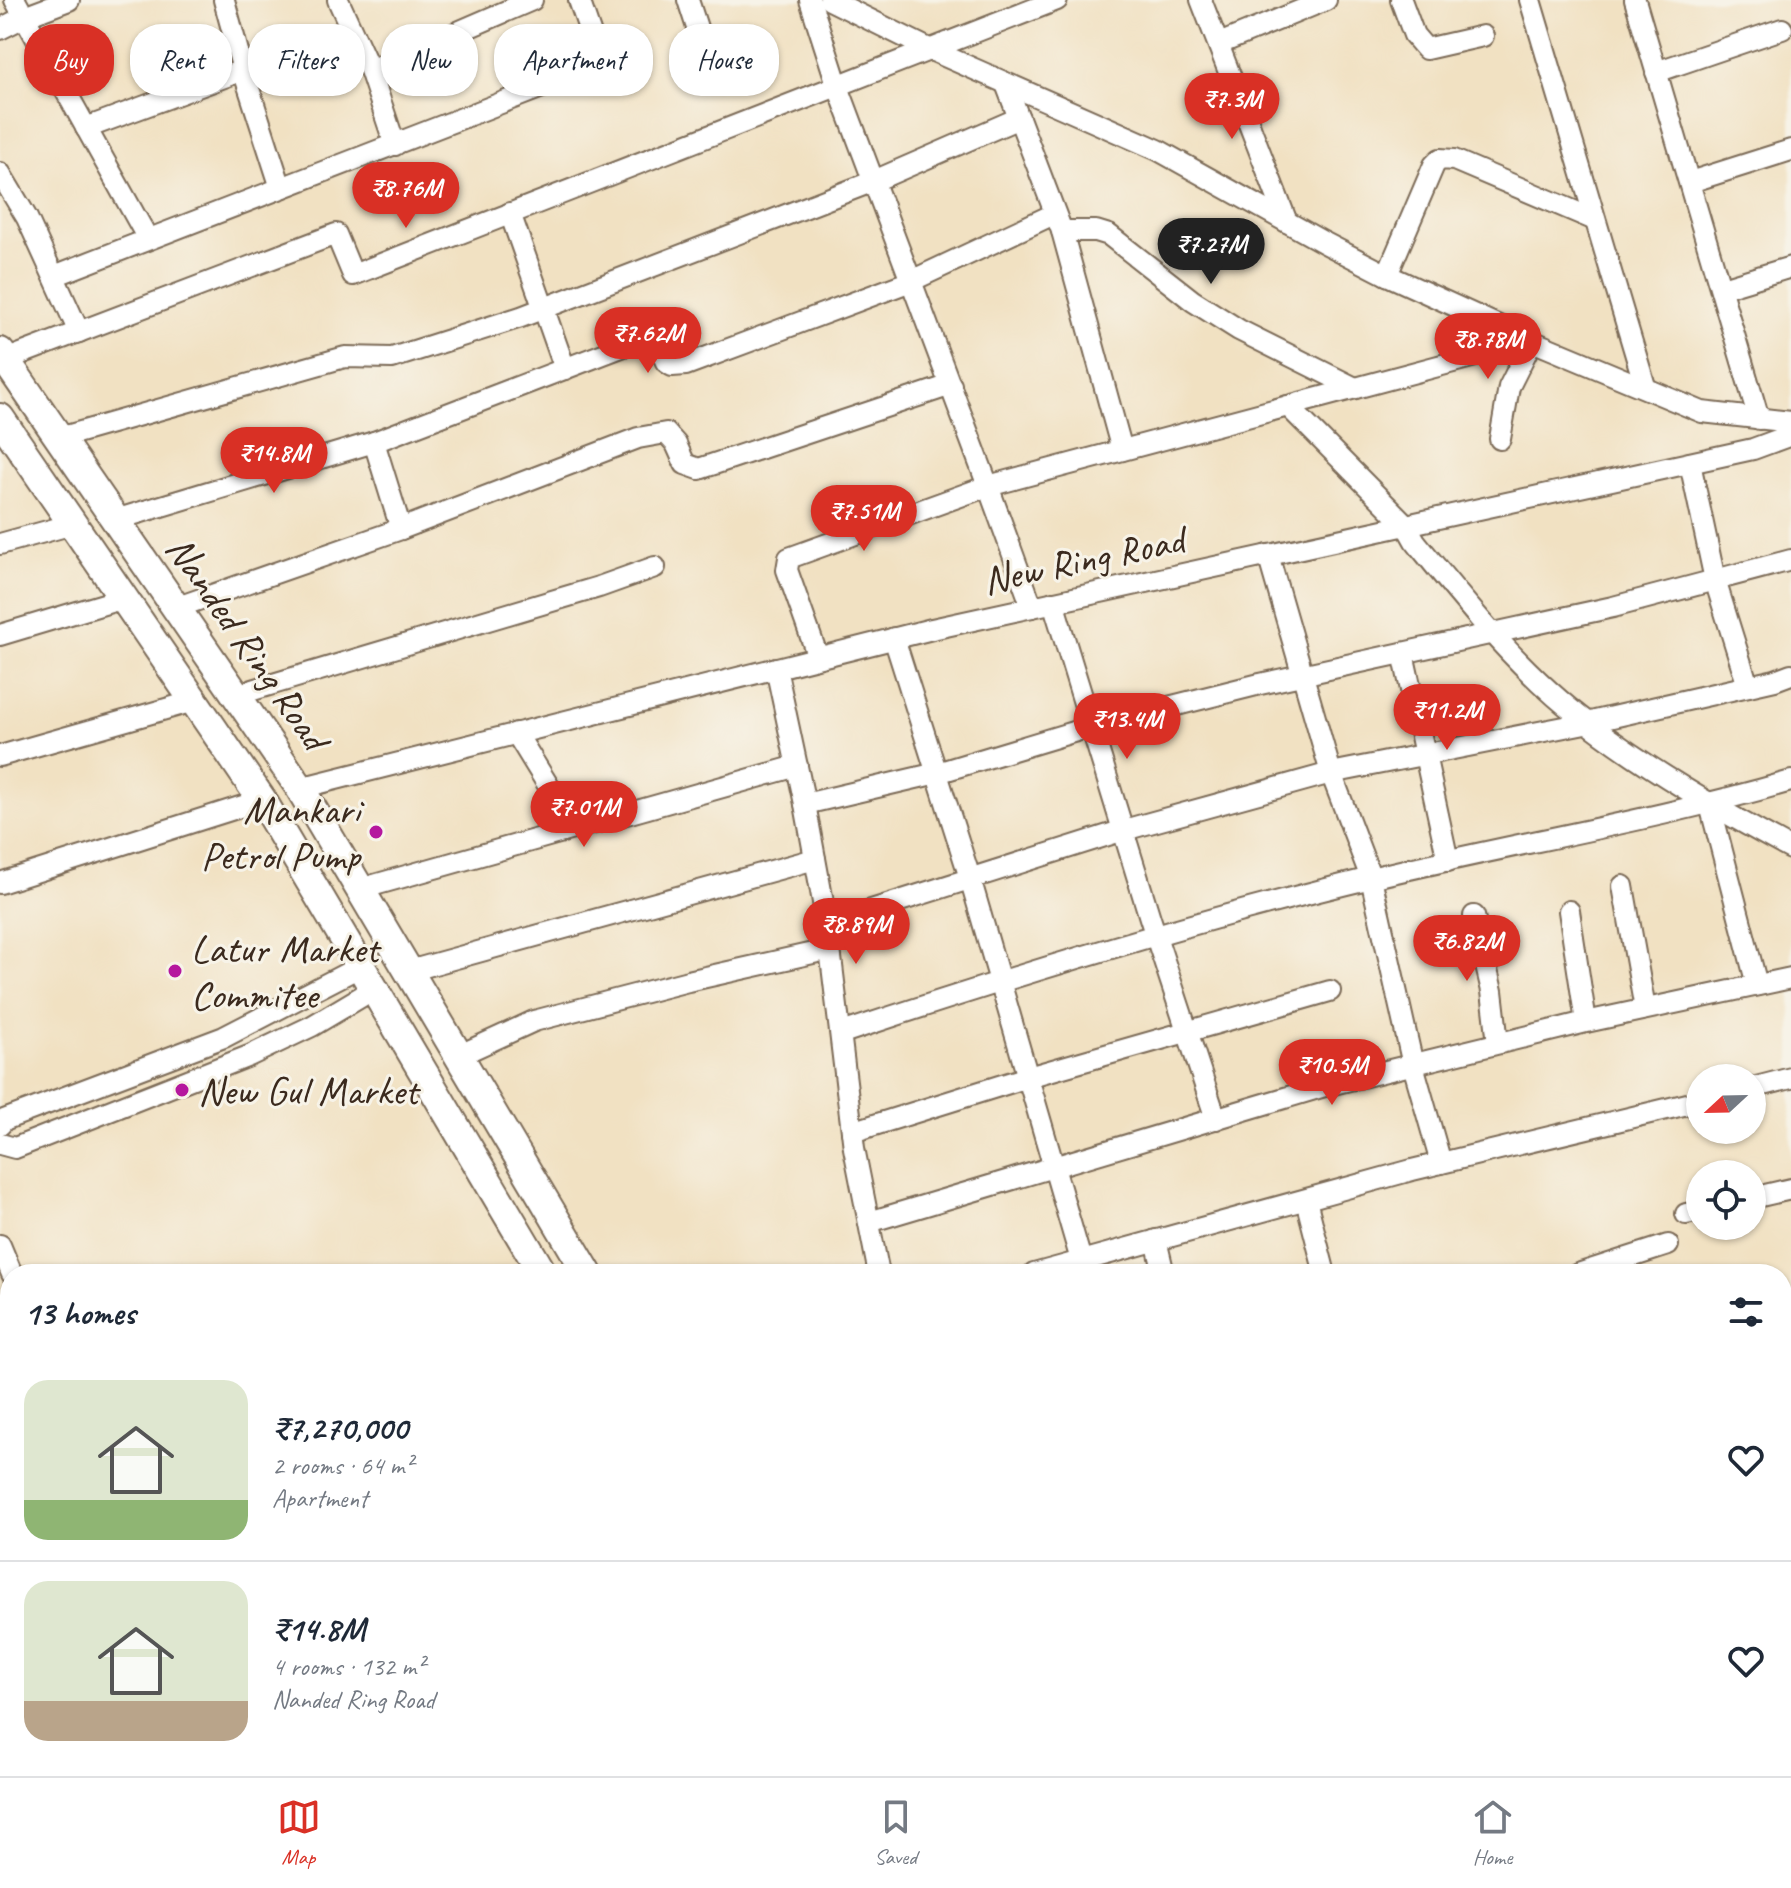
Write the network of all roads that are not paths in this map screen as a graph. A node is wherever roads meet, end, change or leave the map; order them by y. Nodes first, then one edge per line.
1 (69, 0) edge
2 (224, 0) edge
3 (338, 0) edge
4 (532, 0) edge
5 (579, 0) edge
6 (688, 0) edge
7 (810, 0) edge
8 (830, 0) edge
9 (1057, 0) edge
10 (1201, 0) edge
11 (1326, 0) edge
12 (1401, 0) edge
13 (1530, 0) edge
14 (1635, 0) edge
15 (19, 8) edge
16 (696, 24) edge
17 (0, 29) edge
18 (1782, 29) dead end
19 (1483, 36) dead end
20 (1219, 44) junction
21 (931, 50) junction
22 (243, 70) junction
23 (370, 70) junction
24 (1656, 72) junction
25 (837, 84) junction
26 (1006, 84) junction
27 (1019, 118) junction
28 (86, 128) junction
29 (395, 145) junction
30 (1791, 150) edge
31 (0, 173) edge
32 (874, 181) junction
33 (1690, 182) junction
34 (281, 188) junction
35 (510, 213) junction
36 (1595, 220) junction
37 (1287, 222) junction
38 (1058, 223) junction
39 (148, 239) junction
40 (1791, 267) edge
41 (1387, 275) junction
42 (54, 276) junction
43 (911, 281) junction
44 (1722, 288) junction
45 (542, 308) junction
46 (79, 332) junction
47 (1532, 341) junction
48 (3, 356) edge
49 (565, 369) junction
50 (951, 385) junction
51 (1645, 386) junction
52 (1355, 388) junction
53 (1288, 406) junction
54 (0, 418) edge
55 (1759, 419) junction
56 (1791, 422) edge
57 (1791, 435) edge
58 (59, 438) junction
59 (1500, 439) dead end
60 (374, 442) junction
61 (10, 448) edge
62 (1122, 450) junction
63 (1690, 463) junction
64 (988, 486) junction
65 (115, 520) junction
66 (73, 524) junction
67 (1406, 525) junction
68 (401, 529) junction
69 (0, 544) edge
70 (1268, 555) junction
71 (1791, 560) edge
72 (655, 567) dead end
73 (1715, 580) junction
74 (124, 598) junction
75 (1053, 602) junction
76 (1032, 607) junction
77 (175, 608) junction
78 (1494, 634) junction
79 (0, 635) edge
80 (894, 638) junction
81 (1403, 653) junction
82 (818, 657) junction
83 (776, 668) junction
84 (1791, 674) edge
85 (1302, 675) junction
86 (1748, 686) junction
87 (236, 695) junction
88 (194, 701) junction
89 (1587, 722) junction
90 (1093, 726) junction
91 (516, 733) junction
92 (1425, 755) junction
93 (0, 756) edge
94 (797, 766) junction
95 (937, 773) junction
96 (1331, 773) junction
97 (1791, 781) edge
98 (300, 788) junction
99 (262, 800) junction
100 (805, 804) junction
101 (1710, 805) junction
102 (575, 829) junction
103 (1124, 830) junction
104 (1791, 849) edge
105 (815, 859) junction
106 (1448, 861) junction
107 (970, 878) junction
108 (1371, 878) junction
109 (0, 883) edge
110 (1623, 886) dead end
111 (360, 889) junction
112 (1569, 911) dead end
113 (1474, 916) dead end
114 (827, 924) junction
115 (1156, 935) junction
116 (831, 949) junction
117 (409, 971) junction
118 (367, 978) junction
119 (1791, 978) edge
120 (1000, 981) junction
121 (1757, 985) junction
122 (1330, 991) dead end
123 (1645, 1009) junction
124 (1586, 1022) junction
125 (1188, 1032) junction
126 (842, 1033) junction
127 (1498, 1043) junction
128 (460, 1055) junction
129 (1413, 1065) junction
130 (1028, 1077) junction
131 (1791, 1078) edge
132 (1766, 1084) edge
133 (1686, 1104) edge
134 (1216, 1119) junction
135 (0, 1125) edge
136 (852, 1132) junction
137 (0, 1144) edge
138 (1441, 1163) junction
139 (1054, 1166) junction
140 (1791, 1189) edge
141 (1766, 1195) edge
142 (1306, 1200) junction
143 (869, 1222) junction
144 (1156, 1240) junction
145 (0, 1245) edge
146 (1668, 1245) dead end
147 (8, 1264) edge
148 (537, 1264) edge
149 (582, 1264) edge
150 (877, 1264) edge
151 (1082, 1264) edge
152 (1091, 1264) edge
153 (1162, 1264) edge
154 (1322, 1264) edge
155 (1609, 1264) edge

1 - 15 street
2 - 22 street
3 - 23 street
4 - 23 street
5 - 29 street
6 - 16 street
7 - 25 street
8 - 21 street
9 - 21 street
10 - 20 street
11 - 20 street
12 - 19 street
13 - 36 street
14 - 24 street
15 - 17 street
15 - 28 street
18 - 24 street
20 - 37 street
21 - 25 street
21 - 26 street
22 - 28 street
22 - 34 street
23 - 29 street
24 - 33 street
25 - 32 street
25 - 35 street
26 - 27 street
26 - 37 street
27 - 32 street
27 - 38 street
28 - 39 street
29 - 34 street
30 - 33 street
31 - 42 street
32 - 43 street
32 - 45 street
33 - 44 street
34 - 39 street
35 - 45 street
35 - 46 street
36 - 41 street
36 - 51 street
37 - 41 street
38 - 43 street
38 - 52 street
38 - 62 street
39 - 42 street
40 - 44 street
41 - 47 street
42 - 46 street
43 - 49 street
43 - 50 street
44 - 55 street
45 - 49 street
45 - 58 street
46 - 48 street
47 - 51 street
47 - 52 street
47 - 59 street
48 - 58 highway, Nanded Ring Road
49 - 60 street
50 - 64 street
50 - 68 street
51 - 55 street
52 - 53 street
53 - 62 street
53 - 67 street
54 - 61 highway
55 - 56 street
57 - 63 street, New Ring Road
58 - 65 highway, Nanded Ring Road
60 - 65 street
60 - 68 street
61 - 66 highway
62 - 64 street
63 - 67 street, New Ring Road
63 - 73 street
64 - 76 street
64 - 82 street
65 - 77 highway, Nanded Ring Road
66 - 69 street
66 - 74 highway
67 - 70 street, New Ring Road
67 - 78 street
68 - 77 street
70 - 75 street, New Ring Road
70 - 85 street
71 - 73 street
72 - 87 street
73 - 78 street
73 - 86 street
74 - 79 street
74 - 88 highway
75 - 76 street, New Ring Road
75 - 90 street
76 - 80 street, New Ring Road
77 - 87 highway, Nanded Ring Road
78 - 81 street
78 - 89 street
80 - 82 street, New Ring Road
80 - 95 street
81 - 85 street
81 - 92 street
82 - 83 street, New Ring Road
83 - 91 street, New Ring Road
83 - 94 street
84 - 86 street
85 - 90 street
85 - 96 street
86 - 89 street
87 - 98 highway, Nanded Ring Road
88 - 93 street
88 - 99 highway
89 - 92 street
89 - 101 street
90 - 95 street
90 - 103 street
91 - 98 street, New Ring Road
91 - 102 street
92 - 96 street
92 - 106 street
94 - 100 street
94 - 102 street
95 - 100 street
95 - 107 street
96 - 103 street
96 - 108 street
97 - 101 street
98 - 111 highway, Nanded Ring Road
99 - 109 street
99 - 118 highway
100 - 105 street
101 - 104 street
101 - 106 street
101 - 121 street
102 - 111 street
103 - 107 street
103 - 115 street
105 - 114 street
105 - 117 street
106 - 108 street
107 - 114 street
107 - 120 street
108 - 115 street
108 - 129 street
110 - 123 street
111 - 117 highway, Nanded Ring Road
112 - 124 street
113 - 127 street
114 - 116 street
115 - 120 street
115 - 125 street
116 - 126 street
116 - 128 street
117 - 128 highway, Nanded Ring Road
118 - 135 street
118 - 137 street
118 - 148 highway
119 - 121 street
120 - 126 street
120 - 130 street
121 - 123 street
122 - 125 street
123 - 124 street
124 - 127 street
125 - 130 street
125 - 134 street
126 - 136 street
127 - 129 street
128 - 149 highway, Nanded Ring Road
129 - 134 street
129 - 138 street
130 - 136 street
130 - 139 street
131 - 132 street
133 - 138 street
134 - 139 street
136 - 143 street
138 - 142 street
139 - 143 street
139 - 151 street
140 - 141 street
142 - 144 street
142 - 154 street
143 - 150 street
144 - 152 street
144 - 153 street
145 - 147 street
146 - 155 street

